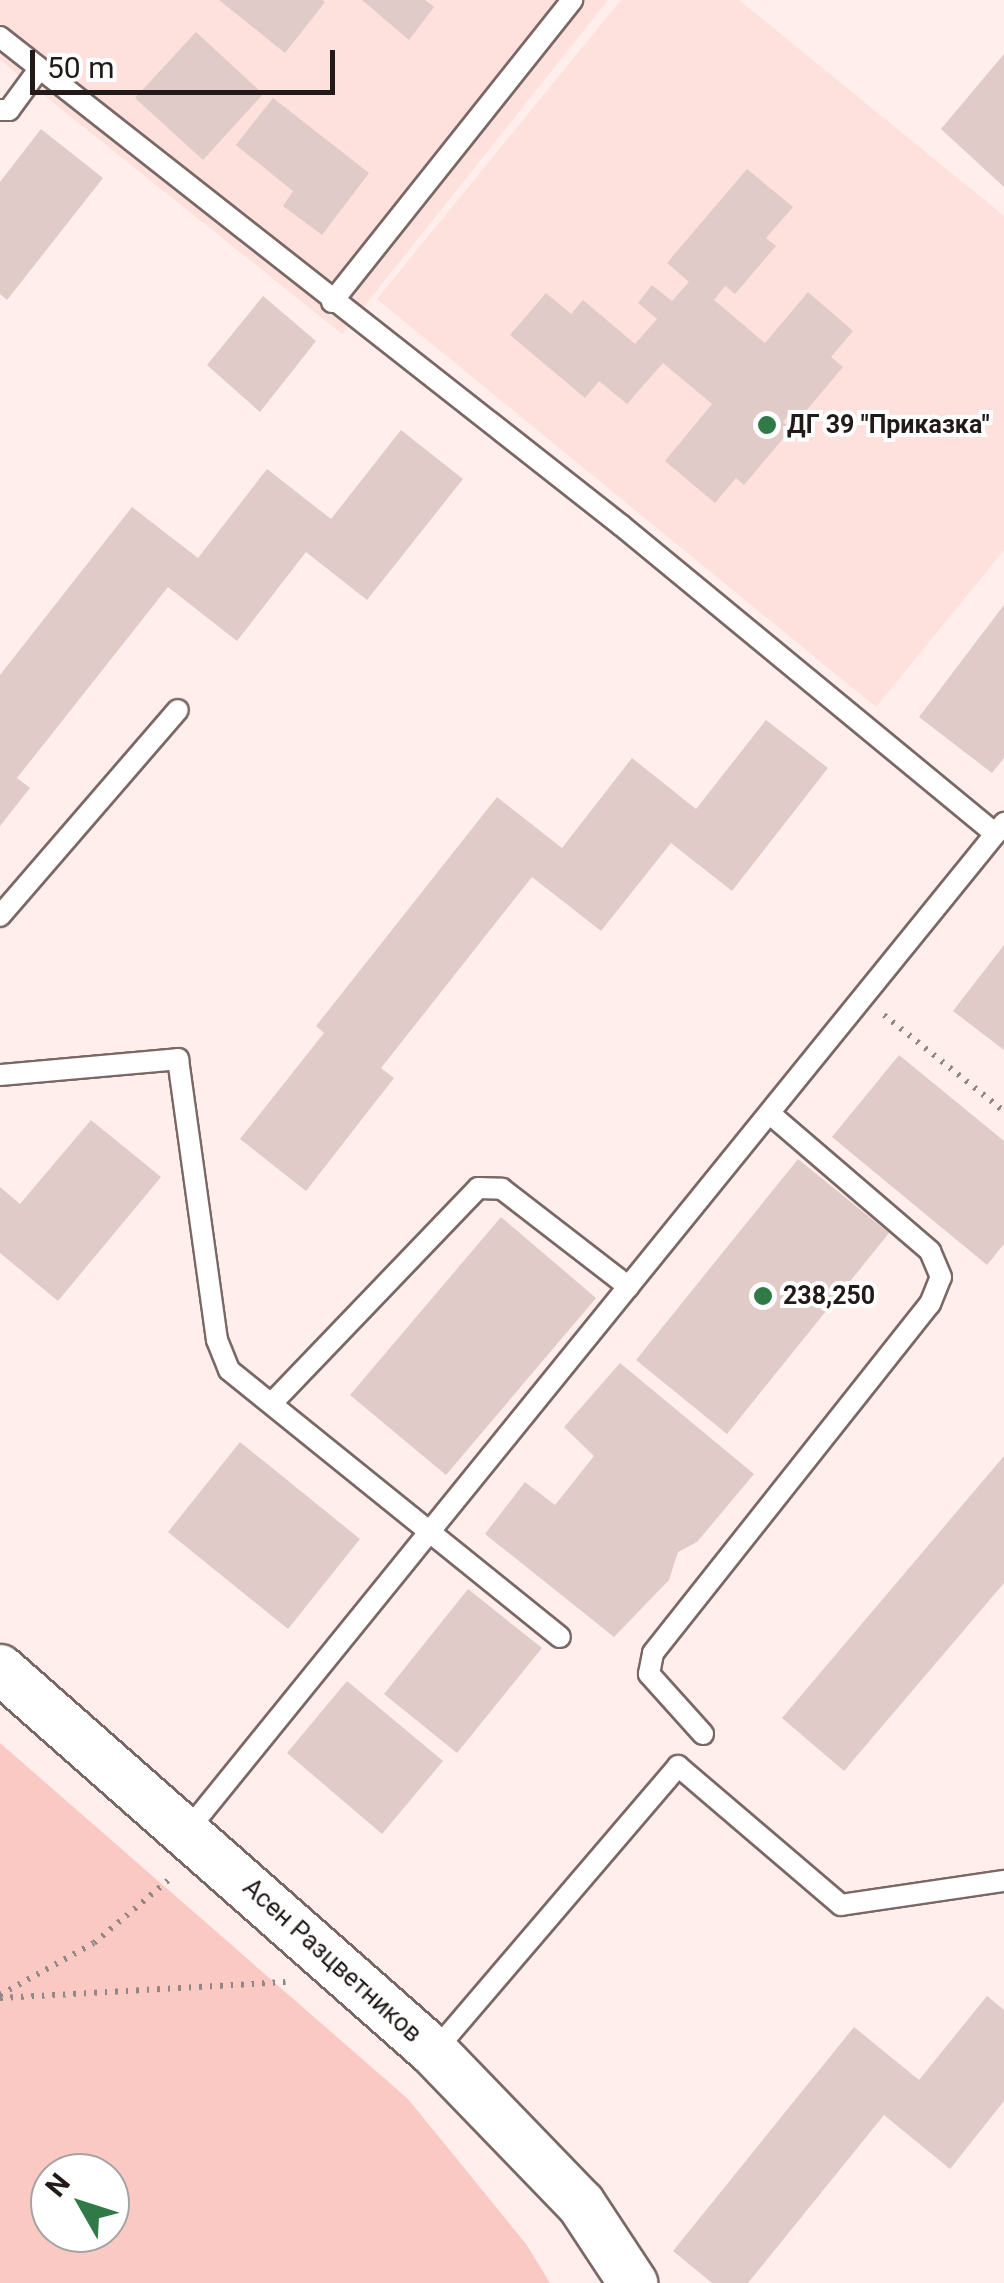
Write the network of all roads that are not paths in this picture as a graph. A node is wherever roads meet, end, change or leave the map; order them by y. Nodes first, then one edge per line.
1 (572, 0) edge
2 (0, 37) edge
3 (39, 68) junction
4 (0, 110) edge
5 (332, 302) junction
6 (178, 710) dead end
7 (1000, 829) edge
8 (0, 916) edge
9 (0, 1074) edge
10 (770, 1114) junction
11 (629, 1287) junction
12 (272, 1403) junction
13 (428, 1536) junction
14 (560, 1637) dead end
15 (0, 1669) edge
16 (703, 1734) dead end
17 (197, 1840) junction
18 (1004, 1881) edge
19 (434, 2052) junction
20 (632, 2283) edge

1 - 5 lane
2 - 3 lane
3 - 4 lane
3 - 5 lane
5 - 7 lane
6 - 8 lane
7 - 10 lane
9 - 12 lane
10 - 11 lane
10 - 16 lane
11 - 12 lane
11 - 13 lane
12 - 13 lane
13 - 14 lane
13 - 17 lane
15 - 17 street, Асен Разцветников
17 - 19 street, Асен Разцветников
18 - 19 lane
19 - 20 street, Асен Разцветников

